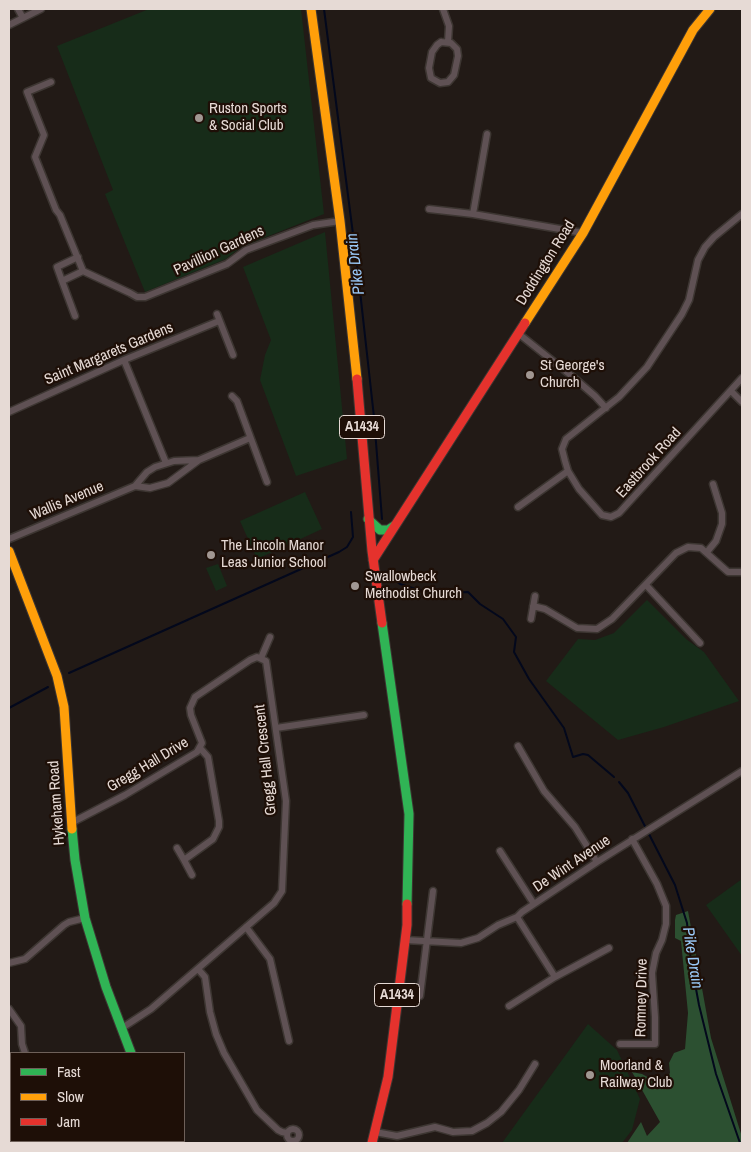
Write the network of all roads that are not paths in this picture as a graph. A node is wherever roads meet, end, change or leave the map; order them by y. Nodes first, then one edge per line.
1 (18, 9) edge
2 (41, 9) edge
3 (311, 9) edge
4 (443, 9) edge
5 (710, 9) edge
6 (23, 18) junction
7 (9, 25) edge
8 (448, 42) junction
9 (52, 82) dead end
10 (486, 134) dead end
11 (429, 208) dead end
12 (473, 214) junction
13 (742, 214) edge
14 (340, 221) junction
15 (583, 233) junction
16 (78, 257) junction
17 (83, 270) junction
18 (62, 281) junction
19 (75, 316) dead end
20 (518, 334) junction
21 (233, 355) dead end
22 (124, 360) junction
23 (742, 378) edge
24 (731, 391) junction
25 (232, 396) dead end
26 (742, 402) edge
27 (606, 408) junction
28 (9, 412) edge
29 (250, 438) junction
30 (199, 460) junction
31 (166, 463) junction
32 (568, 471) junction
33 (267, 482) dead end
34 (714, 484) dead end
35 (135, 486) junction
36 (518, 507) dead end
37 (368, 519) junction
38 (394, 526) junction
39 (9, 539) edge
40 (9, 551) edge
41 (707, 552) junction
42 (373, 560) junction
43 (742, 572) edge
44 (646, 585) junction
45 (535, 596) dead end
46 (533, 606) junction
47 (531, 619) dead end
48 (270, 637) dead end
49 (700, 643) dead end
50 (261, 658) junction
51 (364, 715) dead end
52 (276, 728) junction
53 (518, 746) dead end
54 (200, 748) junction
55 (742, 771) edge
56 (70, 823) junction
57 (634, 838) junction
58 (177, 848) dead end
59 (500, 851) dead end
60 (184, 860) junction
61 (597, 862) junction
62 (192, 876) dead end
63 (432, 891) dead end
64 (534, 904) junction
65 (517, 917) junction
66 (85, 918) junction
67 (246, 927) junction
68 (404, 940) junction
69 (426, 940) junction
70 (609, 948) dead end
71 (9, 964) edge
72 (198, 969) junction
73 (556, 977) junction
74 (420, 996) dead end
75 (509, 1006) dead end
76 (9, 1010) edge
77 (122, 1028) junction
78 (289, 1041) dead end
79 (620, 1044) dead end
80 (25, 1052) edge
81 (131, 1052) edge
82 (535, 1064) dead end
83 (375, 1132) junction
84 (287, 1133) dead end
85 (372, 1143) edge

1 - 6 street
2 - 6 street
3 - 14 main road, A1434
4 - 8 street
5 - 15 main road, Doddington Road
6 - 7 street
8 - 8 street
9 - 16 street
10 - 12 street
11 - 12 street
12 - 15 street
13 - 27 street, Eastbrook Road
14 - 17 street, Pavillion Gardens
14 - 37 main road, A1434
15 - 20 main road, Doddington Road
16 - 17 street
16 - 18 street
17 - 18 street
18 - 19 street
20 - 27 street
20 - 38 main road, Doddington Road
21 - 22 street, Saint Margarets Gardens
22 - 28 street, Saint Margarets Gardens
22 - 31 street
23 - 24 street, Eastbrook Road
24 - 26 street
24 - 32 street, Eastbrook Road
25 - 29 street
27 - 32 street, Eastbrook Road
29 - 30 street, Wallis Avenue
29 - 33 street
30 - 31 street, Wallis Avenue
30 - 35 street, Wallis Avenue
31 - 35 street, Wallis Avenue
32 - 36 street
34 - 41 street
35 - 39 street, Wallis Avenue
37 - 38 main road
37 - 42 main road, A1434
38 - 42 main road, Doddington Road
40 - 56 main road, Hykeham Road
41 - 43 street
41 - 44 street
42 - 68 main road, A1434
44 - 46 street
44 - 49 street
45 - 46 street
46 - 47 street
48 - 50 street
50 - 52 street, Gregg Hall Crescent
50 - 54 street, Gregg Hall Drive
51 - 52 street
52 - 67 street, Gregg Hall Crescent
53 - 61 street
54 - 56 street, Gregg Hall Drive
54 - 60 street
55 - 57 street, De Wint Avenue
56 - 66 main road, Hykeham Road
57 - 61 street, De Wint Avenue
57 - 79 street, Romney Drive
58 - 60 street
59 - 64 street
60 - 62 street
61 - 64 street, De Wint Avenue
63 - 69 street
64 - 65 street, De Wint Avenue
65 - 69 street, De Wint Avenue
65 - 73 street
66 - 71 street
66 - 77 main road, Hykeham Road
67 - 72 street, Gregg Hall Crescent
67 - 78 street
68 - 69 street, De Wint Avenue
68 - 83 main road, A1434
69 - 74 street
70 - 73 street
72 - 77 street, Gregg Hall Crescent
72 - 84 street
73 - 75 street
76 - 80 street
77 - 81 main road, Hykeham Road
82 - 83 street
83 - 85 main road, A1434

